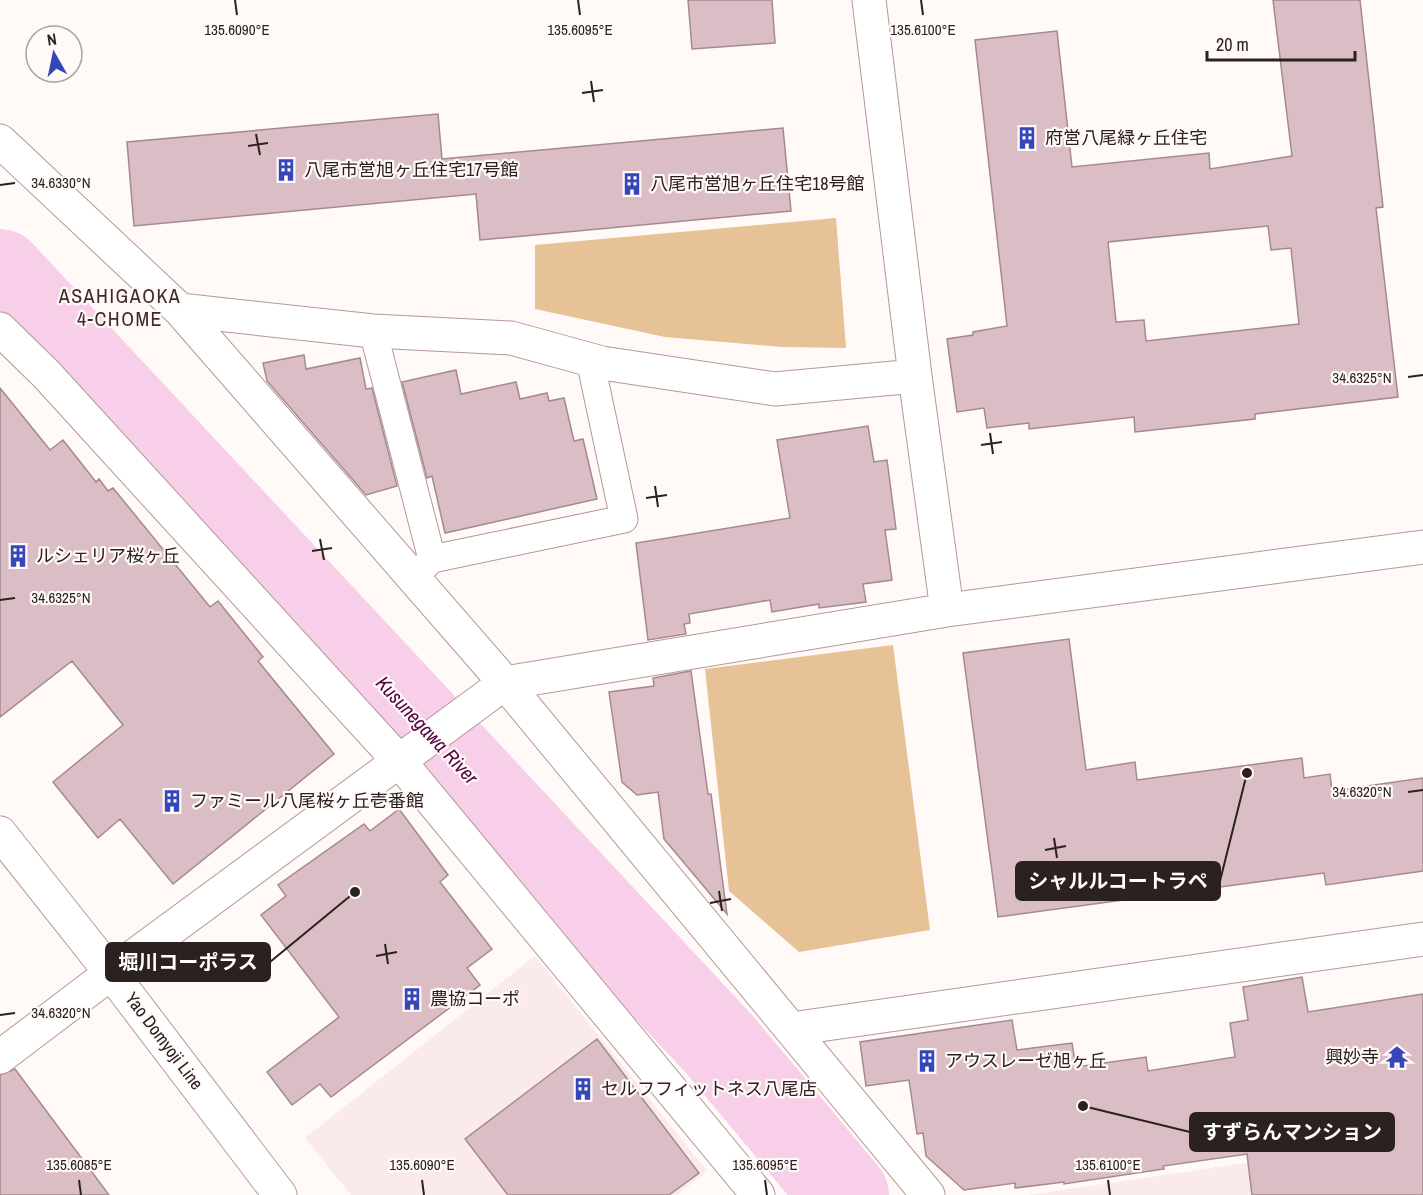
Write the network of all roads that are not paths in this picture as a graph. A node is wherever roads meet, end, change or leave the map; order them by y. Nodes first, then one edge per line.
1 (869, 0) edge
2 (0, 141) edge
3 (180, 310) junction
4 (0, 329) edge
5 (373, 330) junction
6 (590, 360) junction
7 (915, 376) junction
8 (1423, 547) edge
9 (422, 568) junction
10 (947, 610) junction
11 (505, 683) junction
12 (400, 762) junction
13 (0, 833) edge
14 (1423, 939) edge
15 (111, 973) junction
16 (791, 1029) junction
17 (0, 1057) edge
18 (280, 1195) edge
19 (758, 1195) edge
20 (928, 1195) edge

1 - 7 street
2 - 3 street
3 - 5 street
3 - 9 street
4 - 12 street
5 - 6 street
5 - 9 lane
6 - 7 street
6 - 9 lane
7 - 10 street
8 - 10 street
9 - 11 street
10 - 11 street
11 - 12 street
11 - 16 street
12 - 15 street
12 - 19 street
13 - 15 street, Yao Domyoji Line
14 - 16 street
15 - 17 street
15 - 18 street, Yao Domyoji Line
16 - 20 street

